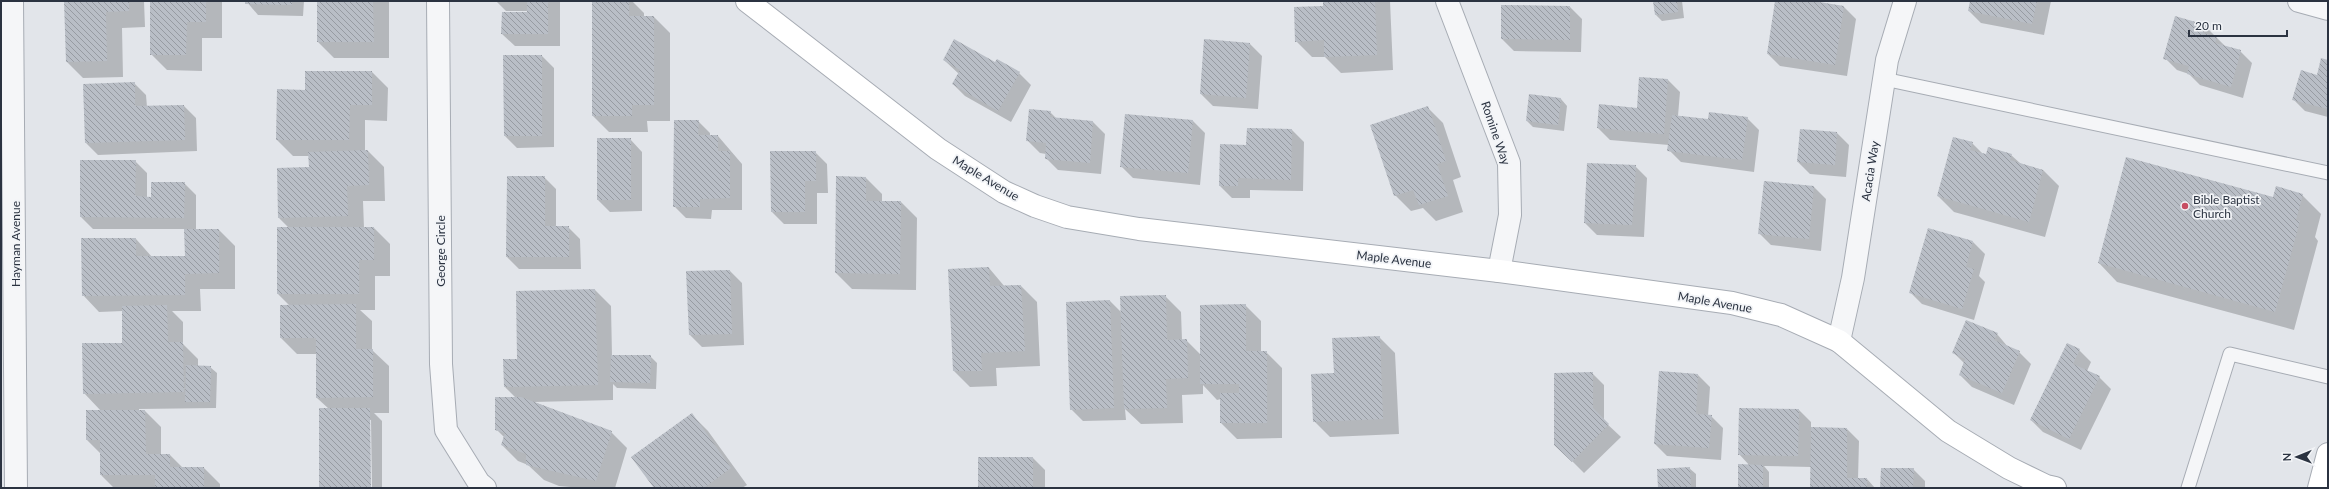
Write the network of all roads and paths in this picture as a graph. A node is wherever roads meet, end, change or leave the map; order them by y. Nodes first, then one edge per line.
1 (12, 1) edge
2 (438, 1) edge
3 (747, 1) edge
4 (1447, 1) edge
5 (1905, 1) edge
6 (2299, 1) edge
7 (2328, 9) edge
8 (1884, 79) junction
9 (8, 158) edge
10 (2328, 174) edge
11 (1499, 271) junction
12 (1839, 341) junction
13 (2328, 377) edge
14 (2328, 454) edge
15 (16, 488) edge
16 (485, 488) edge
17 (2055, 488) edge
18 (2188, 488) edge
19 (2319, 488) edge

1 - 9 street, Hayman Avenue
2 - 16 street, George Circle
3 - 11 street, Maple Avenue
4 - 11 street, Romine Way
5 - 8 street, Acacia Way
6 - 7 street
8 - 10 lane
8 - 12 street, Acacia Way
9 - 15 street, Hayman Avenue
11 - 12 street, Maple Avenue
12 - 17 street, Maple Avenue
13 - 18 lane
14 - 19 street

